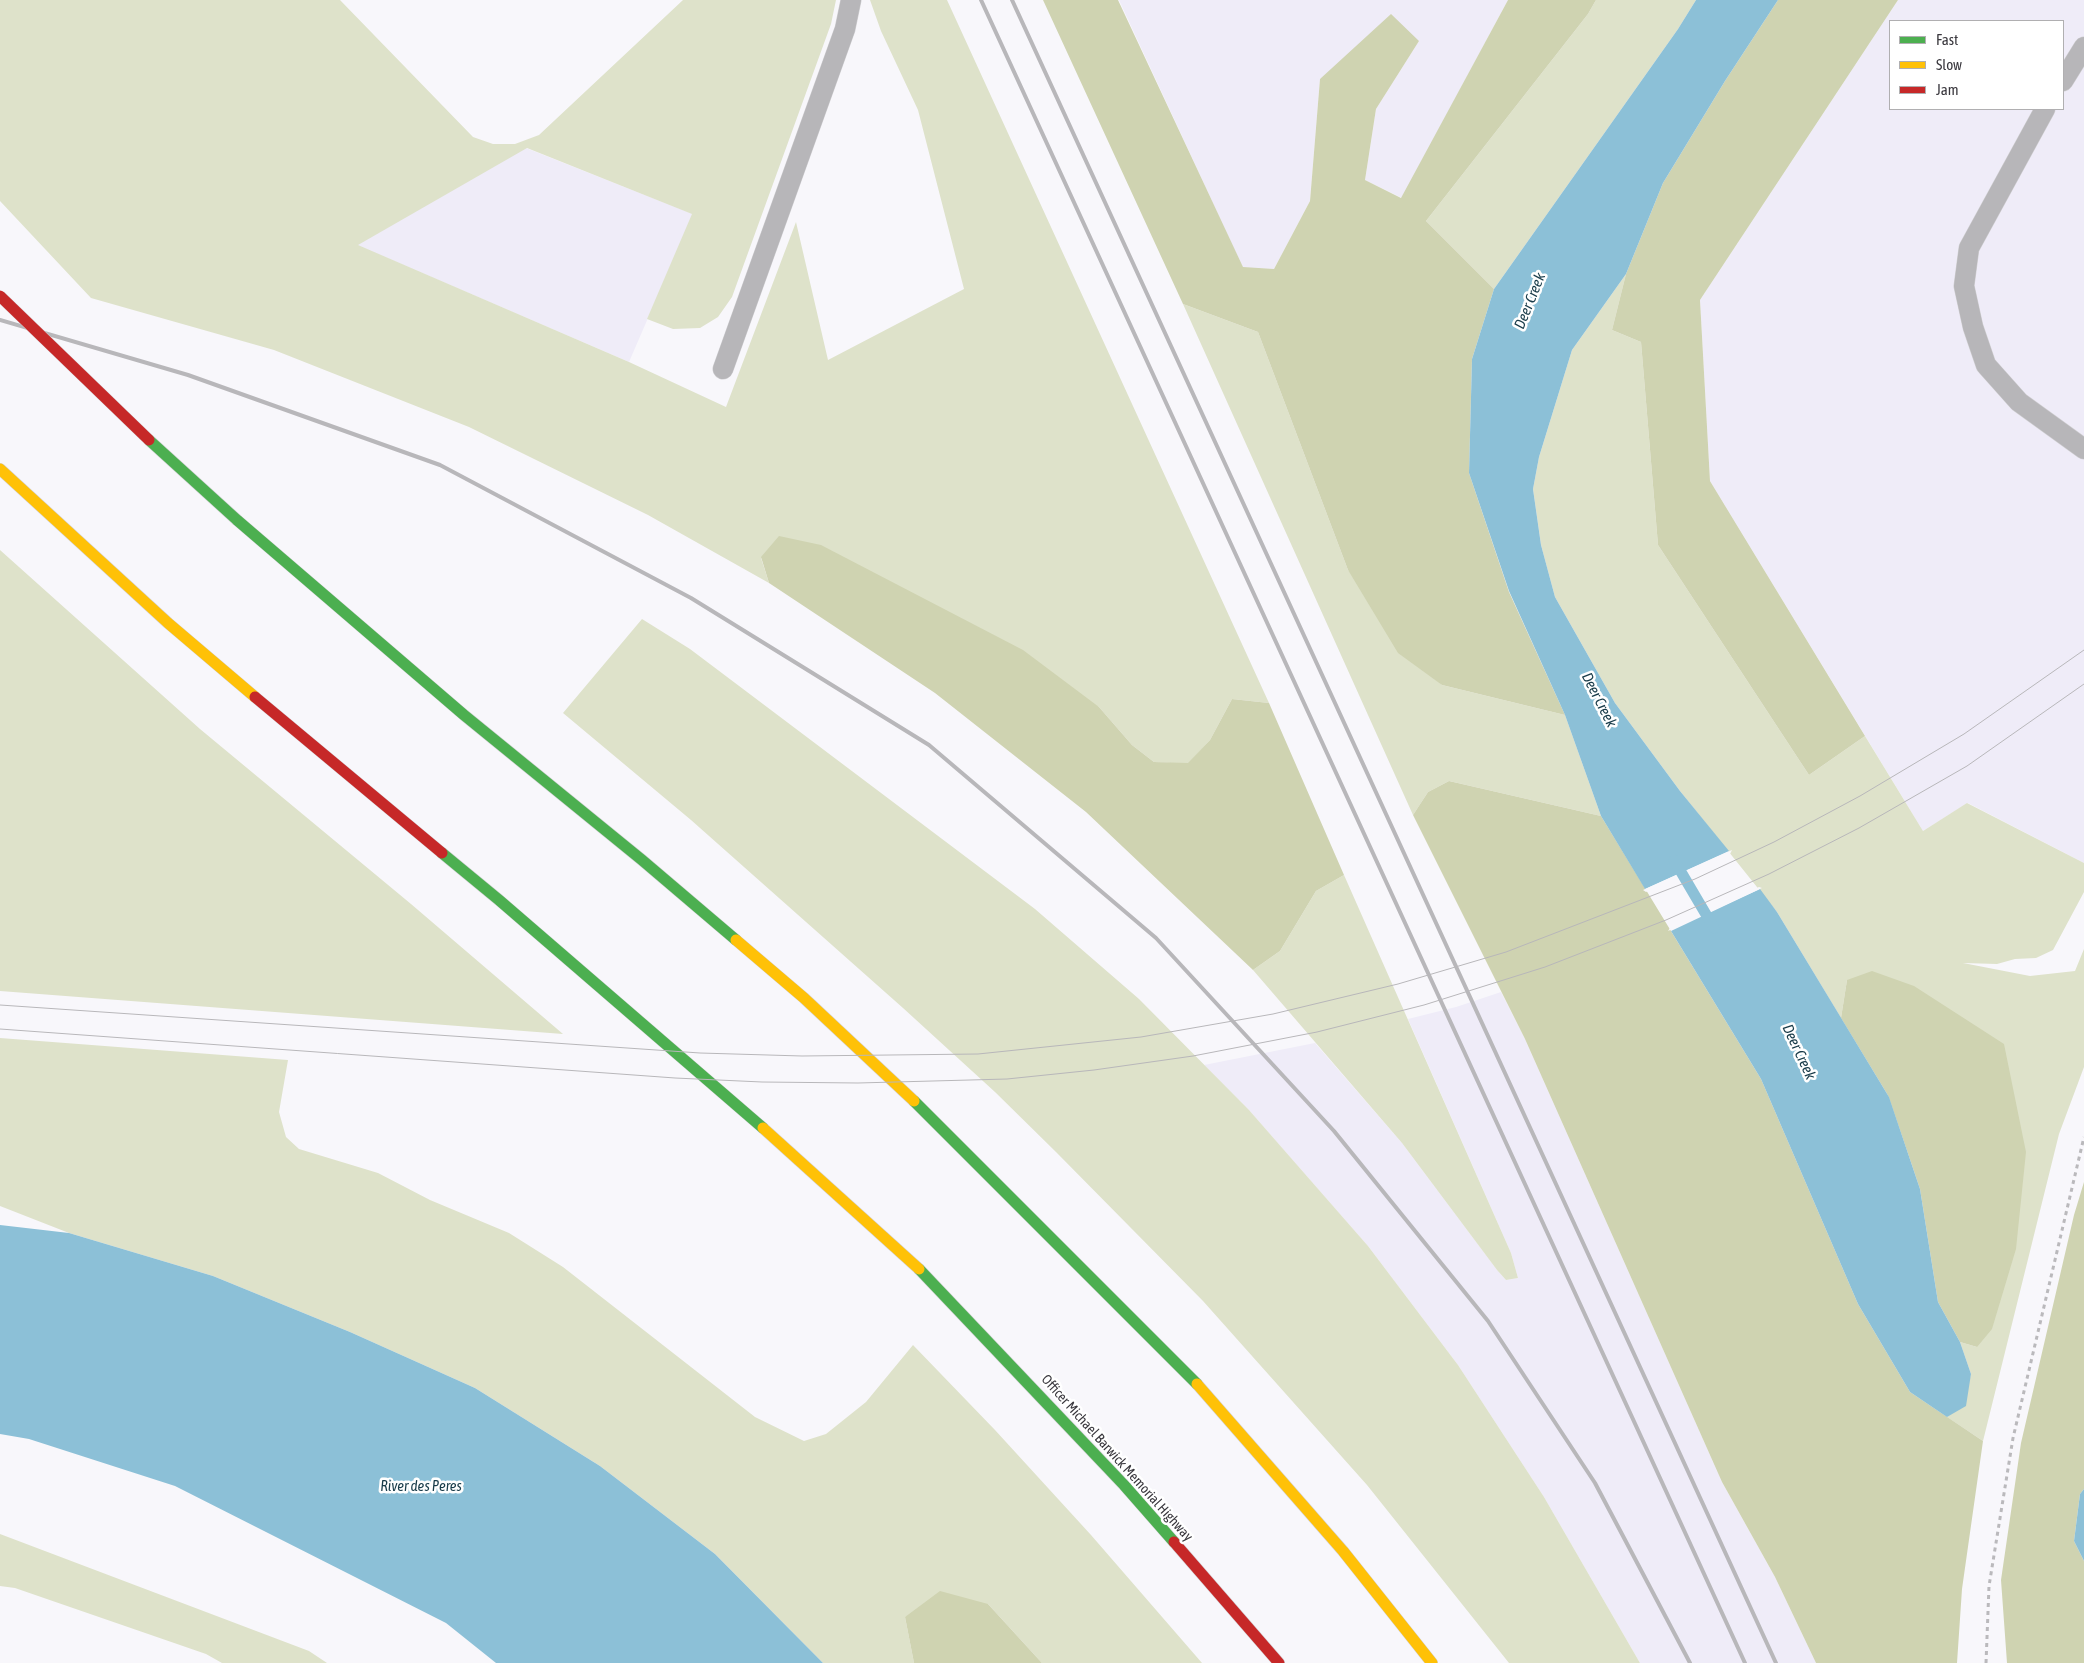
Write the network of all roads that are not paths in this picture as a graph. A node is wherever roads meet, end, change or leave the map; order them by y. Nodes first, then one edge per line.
1 (851, 0) edge
2 (2084, 47) edge
3 (2064, 79) edge
4 (2044, 110) edge
5 (0, 296) edge
6 (723, 369) dead end
7 (2084, 449) edge
8 (0, 469) edge
9 (1279, 1663) edge
10 (1432, 1663) edge

1 - 6 lane
2 - 3 lane
4 - 7 lane
5 - 10 highway, bridge
8 - 9 highway, Officer Michael Barwick Memorial Highway

